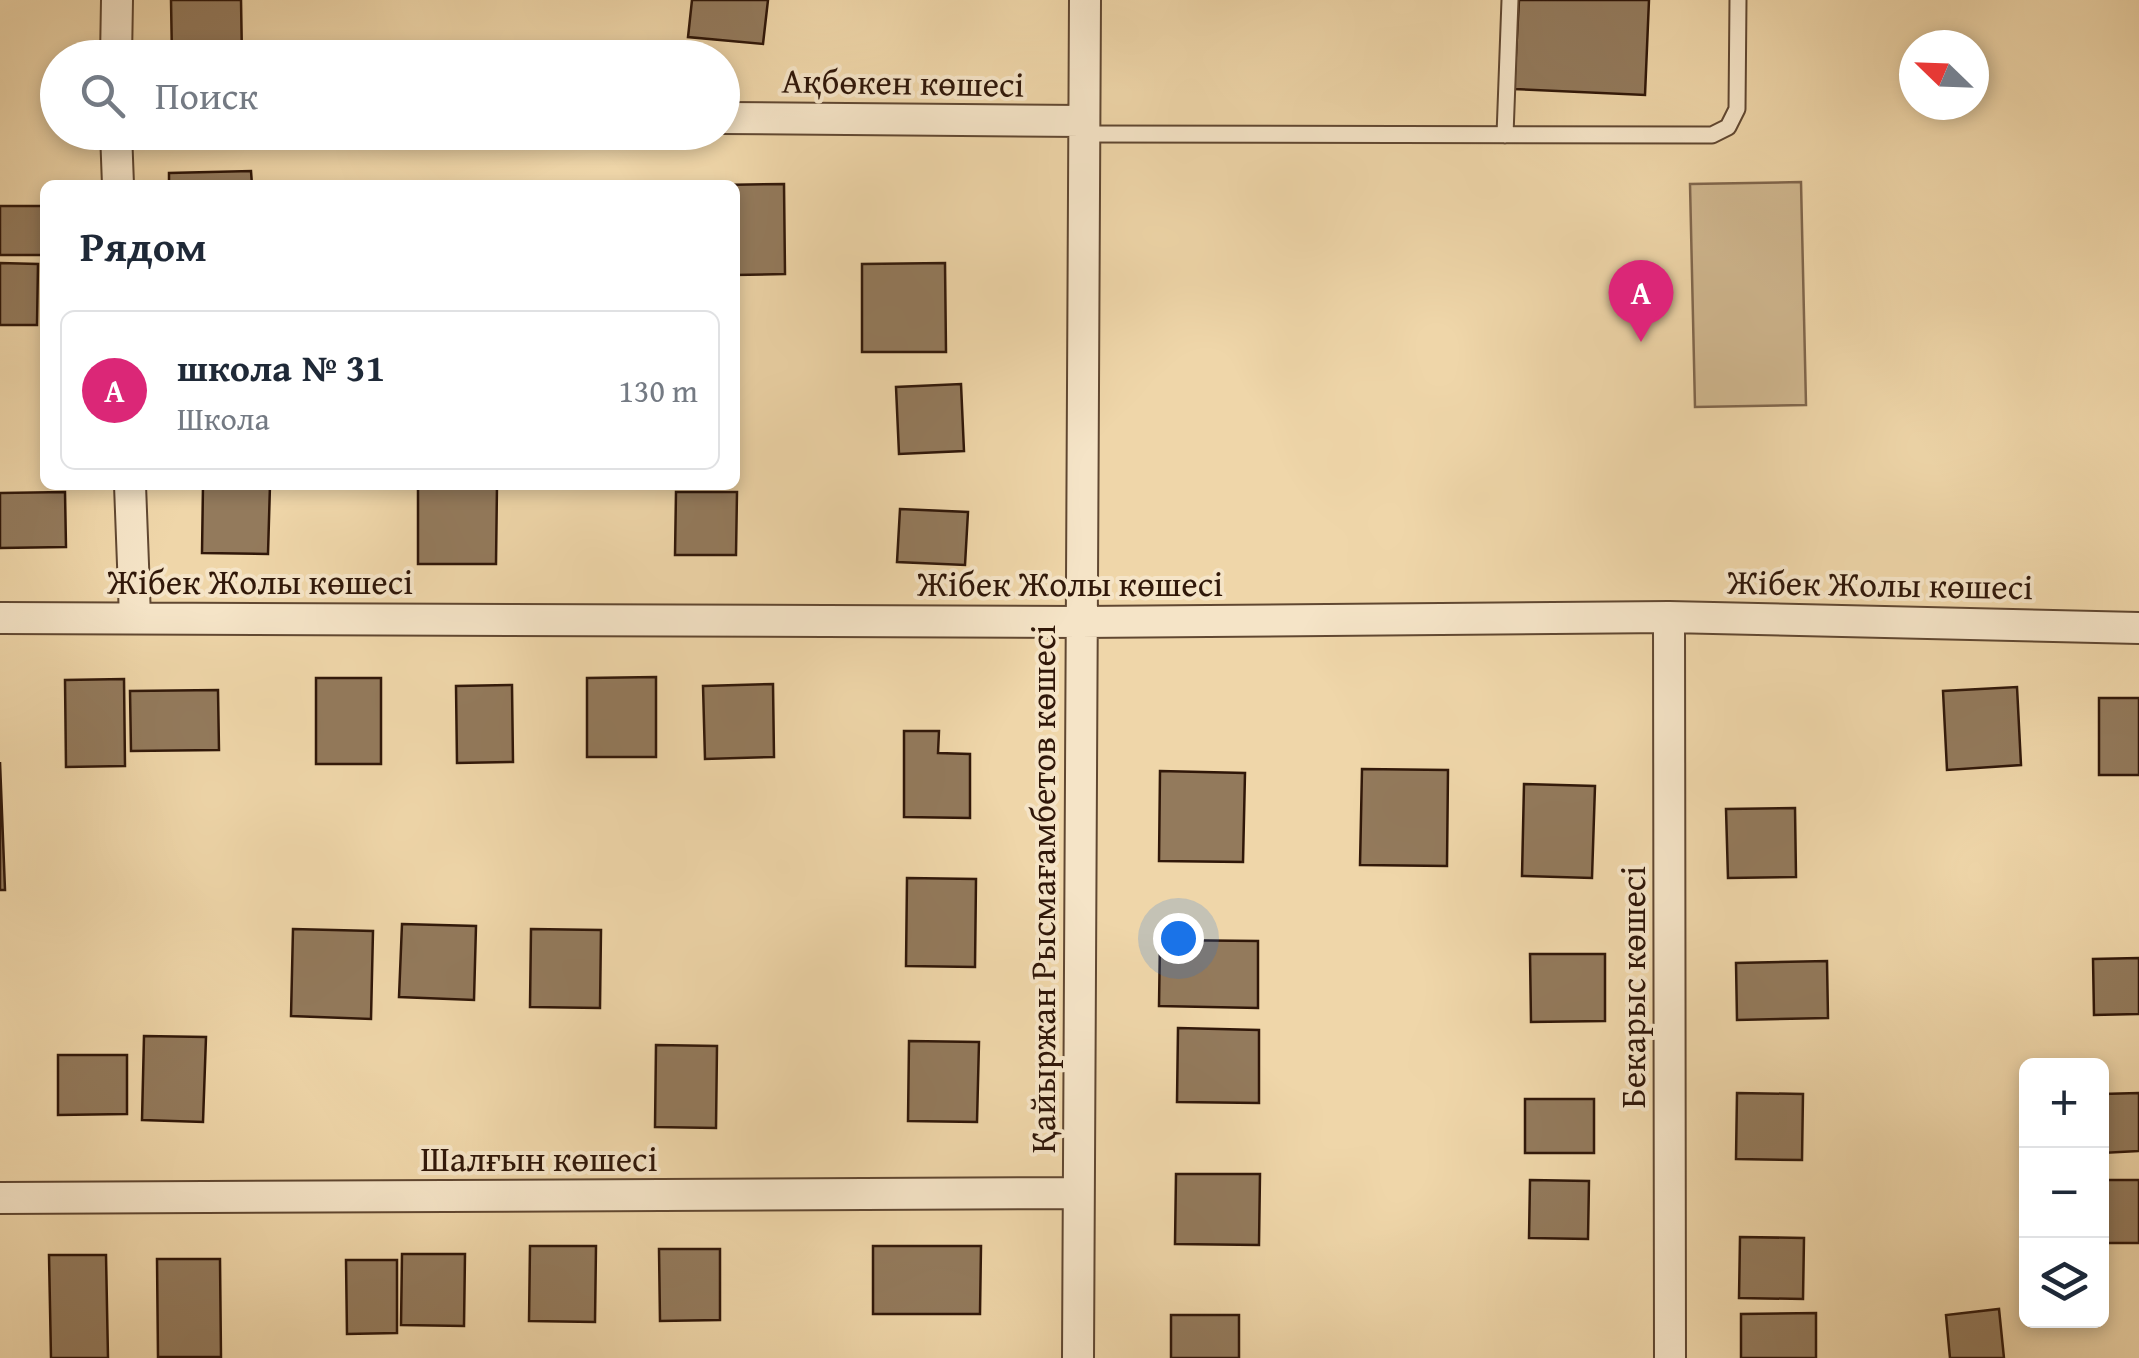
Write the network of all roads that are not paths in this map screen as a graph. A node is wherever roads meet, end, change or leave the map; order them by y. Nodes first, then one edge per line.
1 (117, 0) edge
2 (1085, 0) edge
3 (1510, 0) edge
4 (1738, 0) edge
5 (116, 40) edge
6 (740, 118) edge
7 (1083, 128) junction
8 (1505, 135) junction
9 (117, 150) edge
10 (118, 180) edge
11 (130, 490) edge
12 (1670, 616) junction
13 (135, 617) junction
14 (0, 618) edge
15 (1081, 622) junction
16 (2139, 628) edge
17 (1078, 1192) junction
18 (0, 1198) edge
19 (1078, 1358) edge
20 (1670, 1358) edge

1 - 5 street
2 - 7 street, Қайыржан Рысмағамбетов көшесі
3 - 8 lane
4 - 8 lane
6 - 7 street, Ақбөкен көшесі
7 - 8 lane
7 - 15 street, Қайыржан Рысмағамбетов көшесі
9 - 10 street
11 - 13 street
12 - 15 street, Жібек Жолы көшесі
12 - 16 street, Жібек Жолы көшесі
12 - 20 street, Бекарыс көшесі
13 - 14 street, Жібек Жолы көшесі
13 - 15 street, Жібек Жолы көшесі
15 - 17 street, Қайыржан Рысмағамбетов көшесі
17 - 18 street, Шалғын көшесі
17 - 19 street, Қайыржан Рысмағамбетов көшесі

